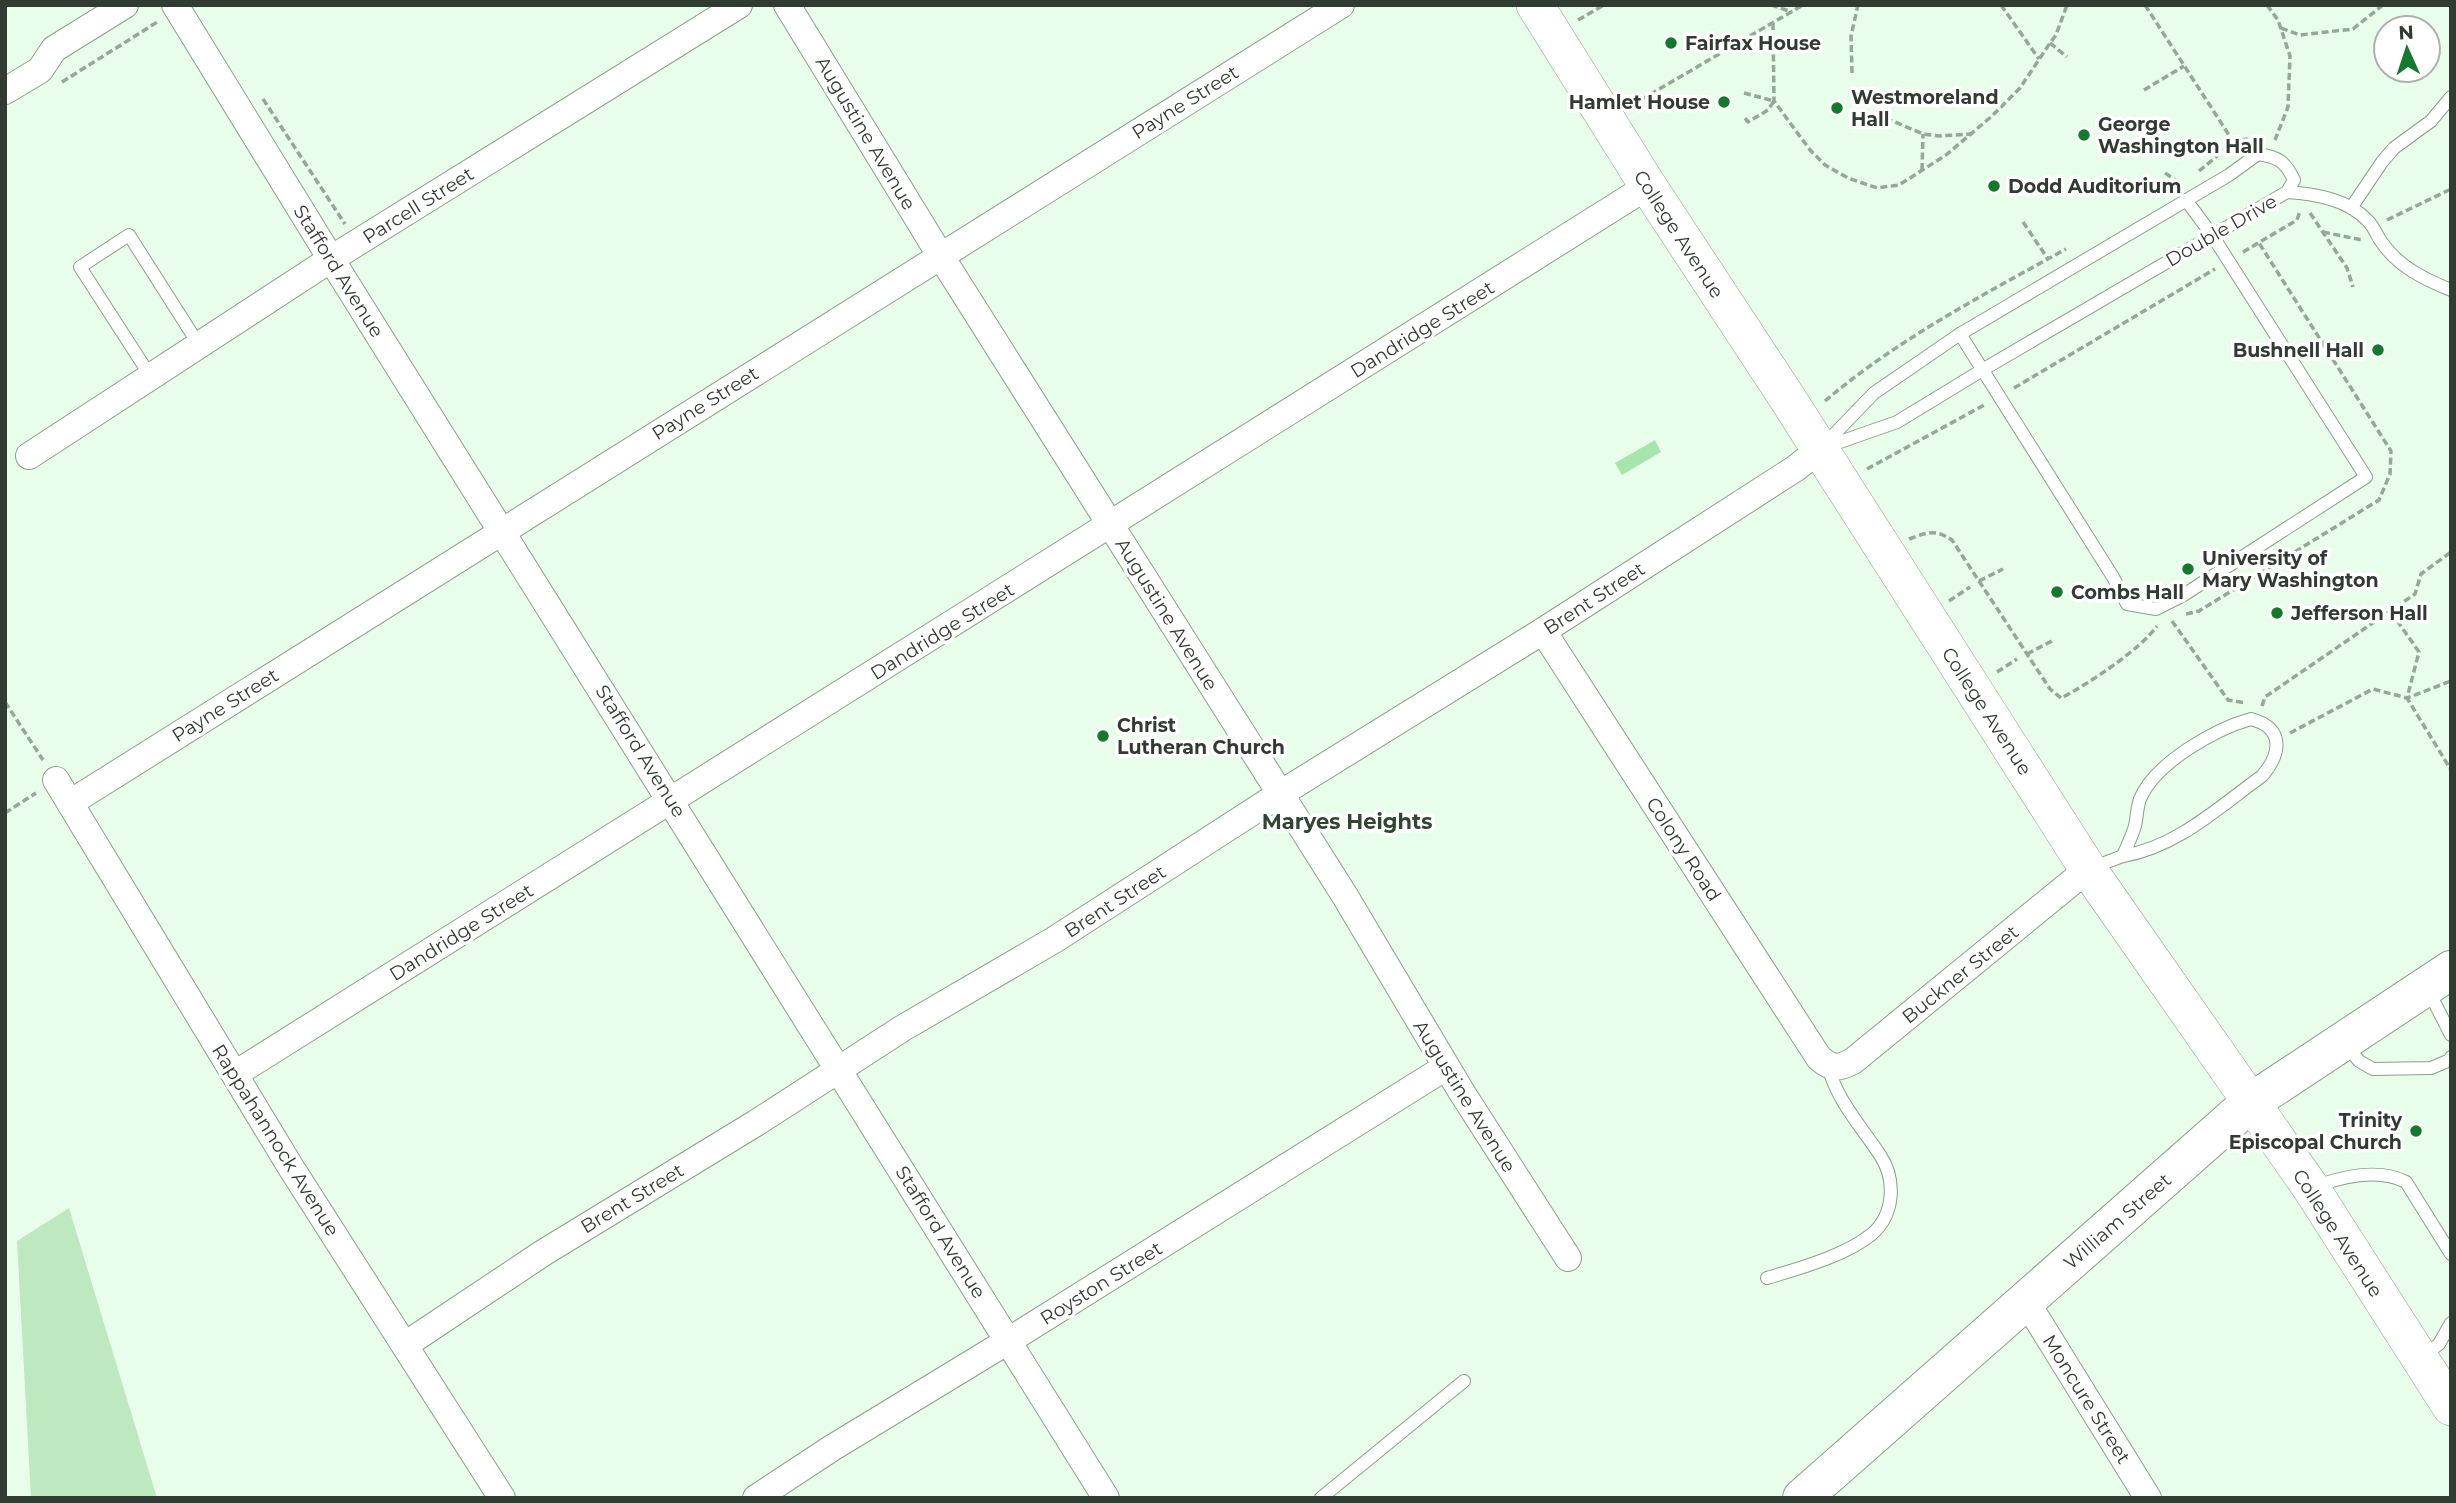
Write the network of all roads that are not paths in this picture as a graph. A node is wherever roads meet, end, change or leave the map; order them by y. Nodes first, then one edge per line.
1 (125, 5) edge
2 (739, 5) edge
3 (786, 5) edge
4 (1341, 5) edge
5 (1535, 5) edge
6 (166, 14) edge
7 (5, 92) edge
8 (2451, 97) edge
9 (1648, 186) junction
10 (2287, 192) junction
11 (2186, 200) junction
12 (2351, 208) junction
13 (2212, 235) junction
14 (940, 255) junction
15 (331, 259) junction
16 (2451, 290) edge
17 (1960, 334) junction
18 (200, 345) junction
19 (1982, 370) junction
20 (150, 377) junction
21 (1820, 449) junction
22 (29, 456) dead end
23 (1111, 525) junction
24 (502, 531) junction
25 (1543, 631) junction
26 (56, 780) road end
27 (1280, 794) junction
28 (672, 800) junction
29 (70, 803) junction
30 (2123, 856) junction
31 (2088, 869) junction
32 (2438, 978) edge
33 (2451, 1035) edge
34 (2344, 1043) junction
35 (2451, 1057) edge
36 (1828, 1065) junction
37 (1446, 1067) junction
38 (839, 1069) junction
39 (235, 1074) junction
40 (2250, 1103) junction
41 (2311, 1188) junction
42 (2451, 1254) edge
43 (1568, 1258) dead end
44 (1767, 1278) dead end
45 (2026, 1301) junction
46 (2451, 1323) edge
47 (1009, 1340) junction
48 (405, 1345) junction
49 (2419, 1359) junction
50 (1464, 1381) dead end
51 (2450, 1404) edge
52 (1821, 1491) edge
53 (502, 1498) edge
54 (756, 1498) edge
55 (1107, 1498) edge
56 (1321, 1498) edge
57 (2148, 1498) edge

1 - 7 street
2 - 15 street, Parcell Street
3 - 14 street, Augustine Avenue
4 - 14 street, Payne Street
5 - 9 street, College Avenue
6 - 15 street, Stafford Avenue
8 - 12 lane
9 - 21 street, College Avenue
9 - 23 street, Dandridge Street
10 - 11 lane, Double Drive
10 - 12 lane
10 - 13 lane, Double Drive
11 - 13 lane
11 - 17 lane, Double Drive
12 - 16 lane
13 - 19 lane, Double Drive
13 - 19 lane
14 - 23 street, Augustine Avenue
14 - 24 street, Payne Street
15 - 18 street, Parcell Street
15 - 24 street, Stafford Avenue
17 - 19 lane
17 - 21 lane, Double Drive
18 - 20 street, Parcell Street
18 - 20 lane
19 - 21 lane, Double Drive
20 - 22 street, Parcell Street
21 - 25 street, Brent Street
21 - 31 street, College Avenue
23 - 27 street, Augustine Avenue
23 - 28 street, Dandridge Street
24 - 28 street, Stafford Avenue
24 - 29 street, Payne Street
25 - 27 street, Brent Street
25 - 36 street, Colony Road
26 - 29 street, Rappahannock Avenue
27 - 37 street, Augustine Avenue
27 - 38 street, Brent Street
28 - 38 street, Stafford Avenue
28 - 39 street, Dandridge Street
29 - 39 street, Rappahannock Avenue
30 - 30 lane
30 - 31 lane
31 - 36 street, Buckner Street
31 - 40 street, College Avenue
32 - 33 lane
32 - 34 main road, William Street
34 - 35 lane
34 - 40 main road, William Street
36 - 44 lane
37 - 43 street, Augustine Avenue
37 - 47 street, Royston Street
38 - 47 street, Stafford Avenue
38 - 48 street, Brent Street
39 - 48 street, Rappahannock Avenue
40 - 41 street, College Avenue
40 - 45 main road, William Street
41 - 42 lane
41 - 49 street, College Avenue
45 - 52 main road, William Street
45 - 57 street, Moncure Street
46 - 49 lane
47 - 54 street, Royston Street
47 - 55 street, Stafford Avenue
48 - 53 street, Rappahannock Avenue
49 - 51 street, College Avenue
50 - 56 lane

